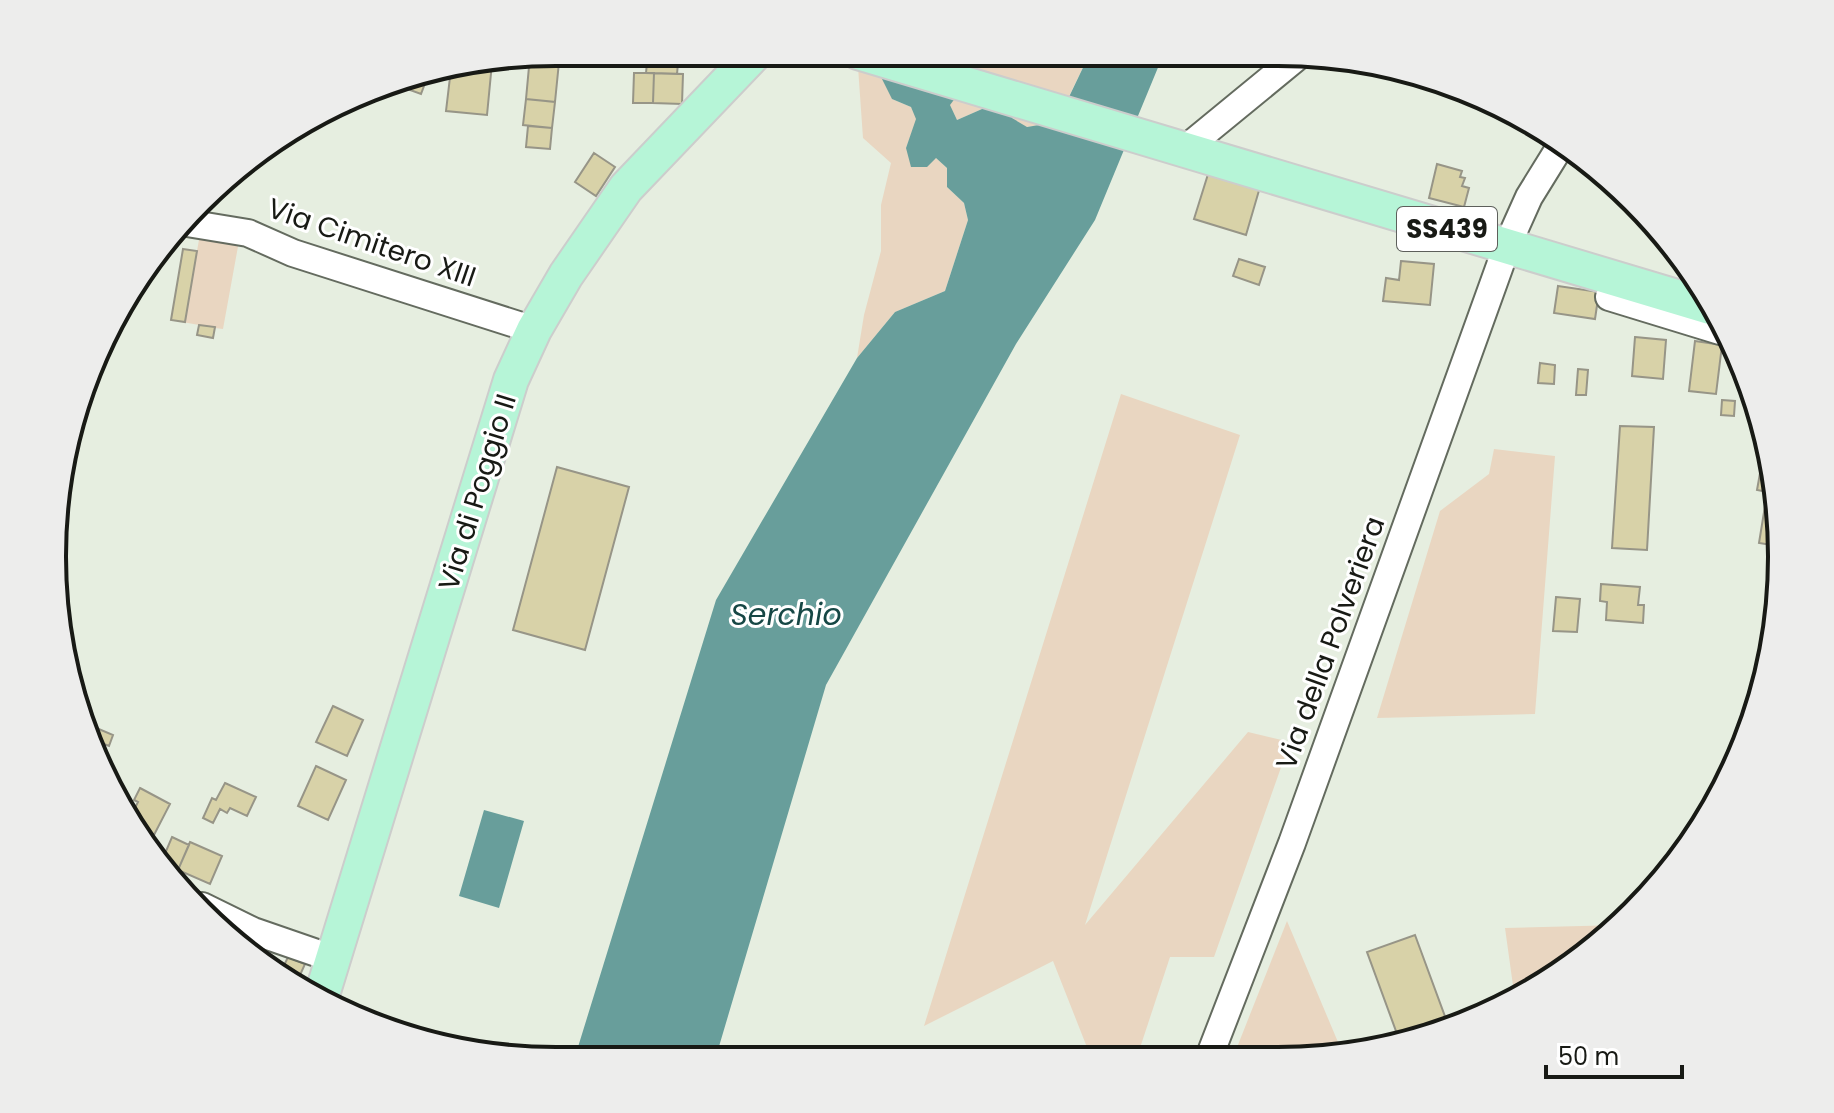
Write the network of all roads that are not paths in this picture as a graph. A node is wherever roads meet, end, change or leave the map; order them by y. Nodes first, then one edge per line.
1 (743, 66) edge
2 (905, 66) edge
3 (1286, 66) edge
4 (1185, 149) junction
5 (1556, 153) edge
6 (196, 224) edge
7 (1507, 246) junction
8 (1609, 297) dead end
9 (1697, 303) edge
10 (1711, 328) edge
11 (534, 330) junction
12 (225, 917) edge
13 (334, 959) junction
14 (324, 988) edge
15 (1213, 1047) edge

1 - 11 main road, Via di Poggio II
2 - 4 main road, SS439
3 - 4 street
4 - 7 main road, SS439
5 - 7 street, Via della Polveriera
6 - 11 street, Via Cimitero XIII
7 - 9 main road, SS439
7 - 15 street, Via della Polveriera
8 - 10 street
11 - 13 main road, Via di Poggio II
12 - 13 street
13 - 14 main road, Via di Poggio II

